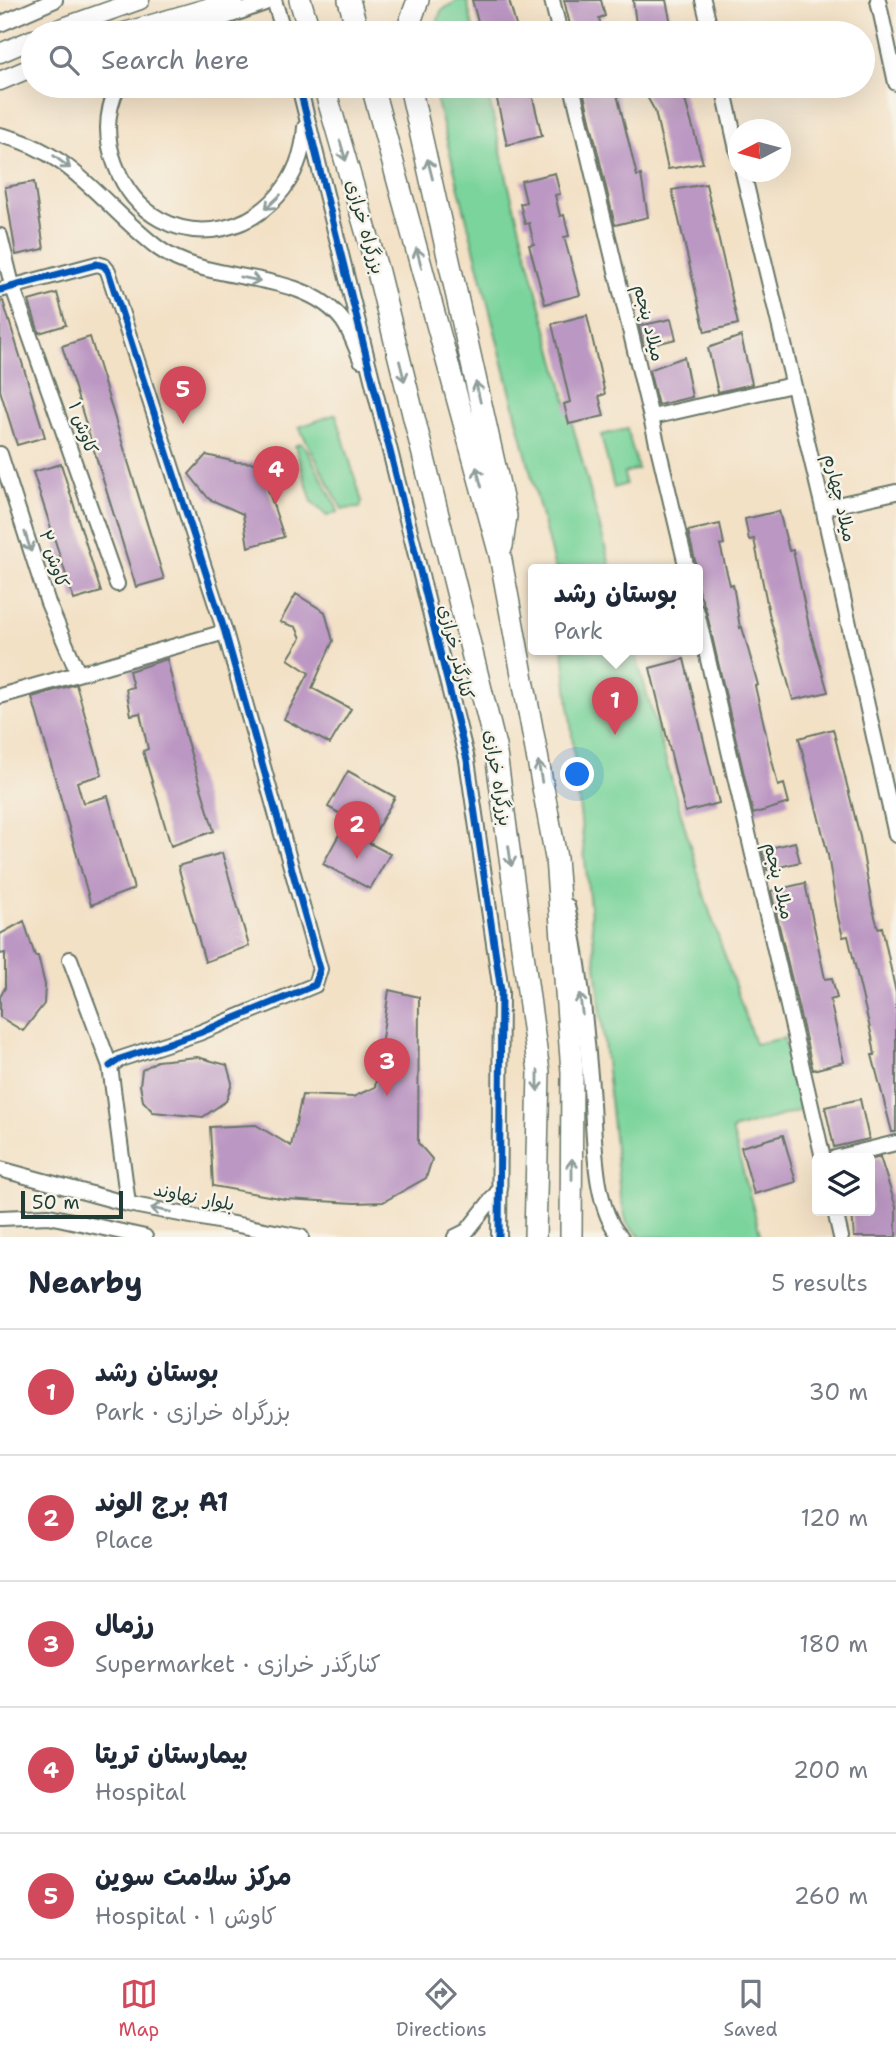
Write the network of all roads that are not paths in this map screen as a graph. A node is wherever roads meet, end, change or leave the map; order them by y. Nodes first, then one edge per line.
1 (55, 0) edge
2 (139, 0) edge
3 (234, 0) edge
4 (418, 0) edge
5 (552, 0) edge
6 (703, 0) edge
7 (878, 0) edge
8 (269, 2) edge
9 (80, 21) edge
10 (162, 21) edge
11 (215, 21) edge
12 (279, 21) edge
13 (410, 21) edge
14 (557, 21) edge
15 (707, 21) edge
16 (0, 24) edge
17 (21, 44) edge
18 (0, 53) edge
19 (21, 72) edge
20 (0, 81) edge
21 (896, 83) edge
22 (115, 98) edge
23 (301, 98) edge
24 (302, 98) edge
25 (327, 98) edge
26 (375, 98) edge
27 (413, 98) edge
28 (575, 98) edge
29 (726, 98) edge
30 (730, 119) edge
31 (0, 135) edge
32 (745, 182) edge
33 (0, 236) edge
34 (6, 287) edge
35 (792, 385) junction
36 (377, 394) junction
37 (652, 417) junction
38 (0, 454) edge
39 (896, 492) edge
40 (823, 508) junction
41 (500, 555) junction
42 (686, 564) edge
43 (117, 583) dead end
44 (225, 632) junction
45 (703, 638) edge
46 (78, 673) junction
47 (0, 696) edge
48 (896, 835) edge
49 (556, 858) junction
50 (70, 959) dead end
51 (110, 1066) junction
52 (896, 1143) edge
53 (822, 1153) edge
54 (855, 1153) edge
55 (0, 1169) edge
56 (500, 1189) junction
57 (128, 1204) junction
58 (836, 1216) edge
59 (0, 1218) edge
60 (91, 1225) junction
61 (104, 1237) edge
62 (145, 1237) edge
63 (301, 1237) edge
64 (455, 1237) edge
65 (499, 1237) edge
66 (535, 1237) edge
67 (571, 1237) edge
68 (621, 1237) edge
69 (841, 1237) edge

1 - 16 street
2 - 9 main road
3 - 10 main road
4 - 13 highway
5 - 14 street
6 - 15 street
7 - 21 street
8 - 11 street
8 - 12 street
17 - 18 main road
19 - 20 main road
23 -> 22 street
24 - 36 street, کنارگذر خرازی
25 -> 66 highway, بزرگراه خرازی
41 -> 26 highway
41 -> 27 highway
28 - 37 street, میلاد پنجم
29 - 30 street
31 -> 36 street
32 - 35 street, میلاد چهارم
33 - 34 street, کاوش ۱
34 - 43 street, کاوش ۱
34 - 44 street
35 - 37 street
35 - 40 street, میلاد چهارم
36 - 56 street, کنارگذر خرازی
37 - 42 street, میلاد پنجم
38 -> 46 street, کاوش ۲
39 - 40 street
40 - 48 street, میلاد چهارم
49 -> 41 highway
44 - 46 street
44 - 51 street
45 - 53 street, میلاد پنجم
46 - 47 street
67 -> 49 highway
68 -> 49 street
50 - 51 street
51 - 57 street
52 - 54 street
55 - 57 street, بلوار نهاوند
56 - 64 street
56 - 65 street, کنارگذر خرازی
63 -> 57 street, بلوار نهاوند
58 - 69 street
59 - 60 street
60 - 61 street
60 - 62 street

